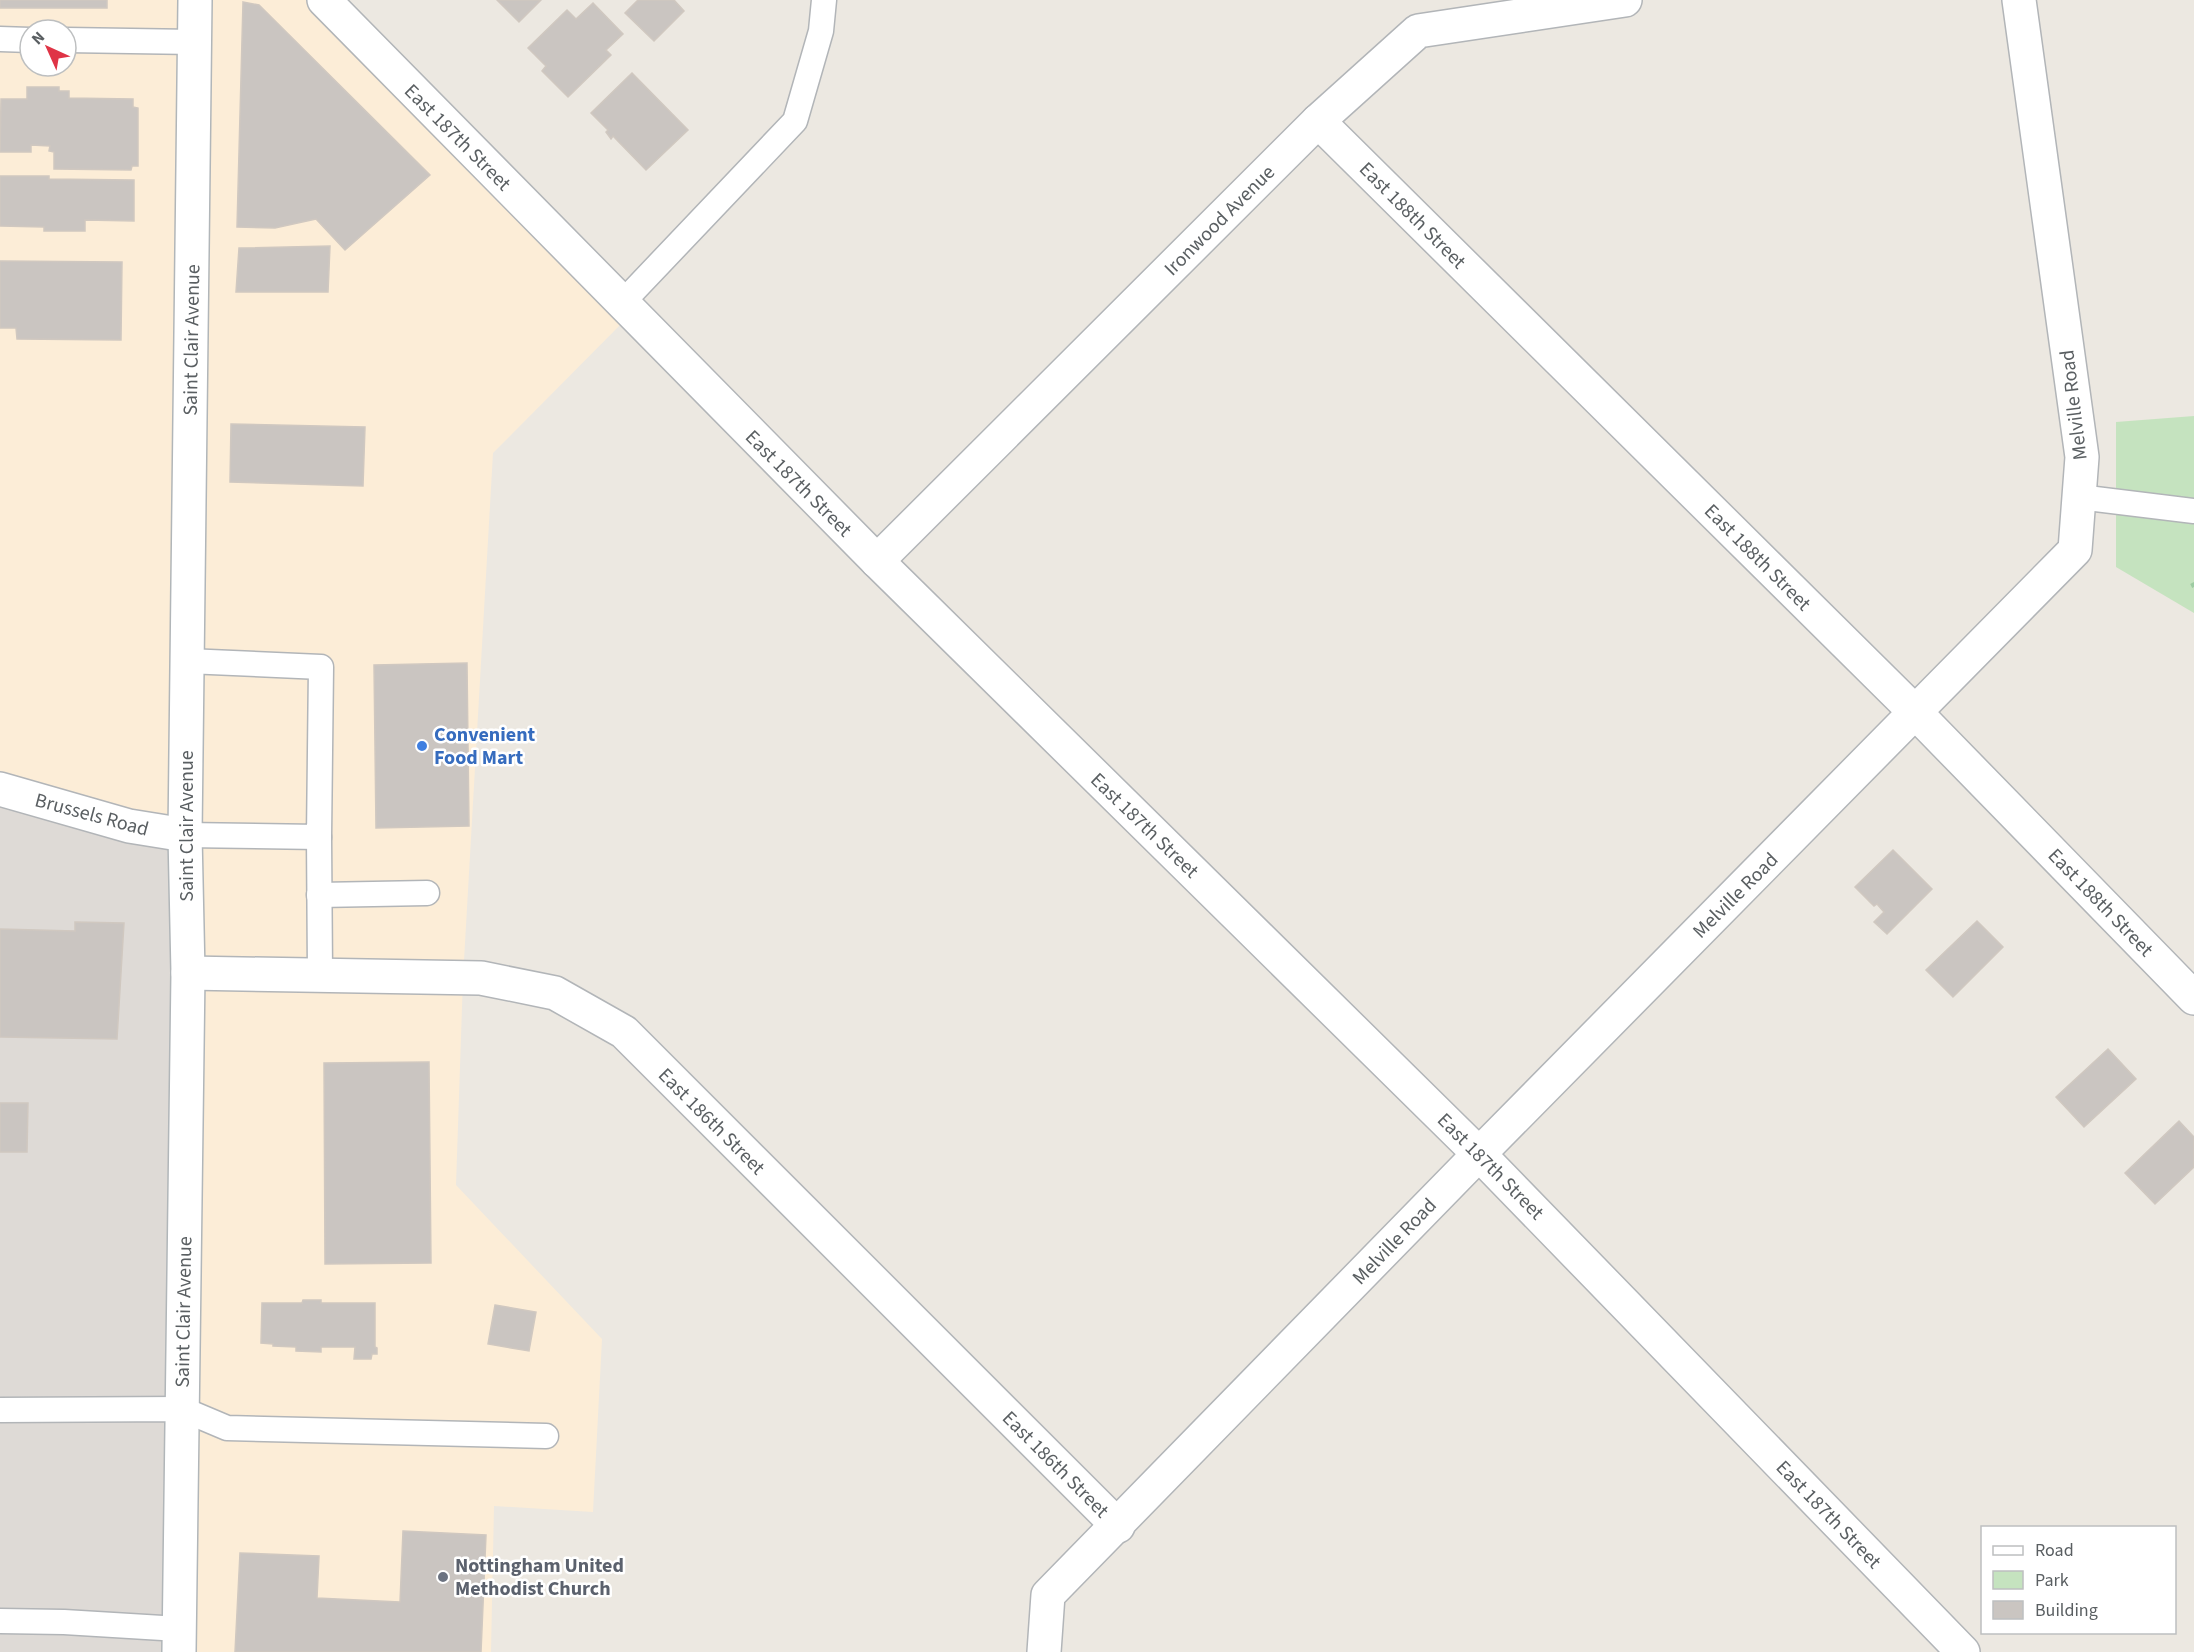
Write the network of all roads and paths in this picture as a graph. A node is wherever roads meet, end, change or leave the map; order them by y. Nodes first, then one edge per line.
1 (195, 0) edge
2 (324, 0) edge
3 (824, 0) edge
4 (1625, 0) edge
5 (2019, 0) edge
6 (0, 39) edge
7 (18, 40) edge
8 (78, 40) edge
9 (195, 42) junction
10 (1318, 121) junction
11 (622, 303) junction
12 (2079, 497) junction
13 (2194, 511) edge
14 (877, 561) junction
15 (187, 661) junction
16 (1916, 713) junction
17 (0, 789) edge
18 (184, 835) junction
19 (319, 837) junction
20 (427, 893) dead end
21 (319, 895) junction
22 (188, 973) junction
23 (320, 974) junction
24 (2194, 998) edge
25 (1479, 1154) junction
26 (182, 1409) junction
27 (0, 1410) edge
28 (546, 1437) dead end
29 (1118, 1526) junction
30 (0, 1621) edge
31 (179, 1640) edge
32 (1044, 1652) edge
33 (1963, 1652) edge

1 - 9 street, Saint Clair Avenue
2 - 11 street, East 187th Street
3 - 11 lane
4 - 10 street, Ironwood Avenue
5 - 12 street, Melville Road
6 - 7 lane
8 - 9 lane
9 - 15 street, Saint Clair Avenue
10 - 14 street, Ironwood Avenue
10 - 16 street, East 188th Street
11 - 14 street, East 187th Street
12 - 13 lane
12 - 16 street, Melville Road
14 - 25 street, East 187th Street
15 - 18 street, Saint Clair Avenue
15 - 19 lane
16 - 24 street, East 188th Street
16 - 25 street, Melville Road
17 - 18 street, Brussels Road
18 - 19 lane
18 - 22 street, Saint Clair Avenue
19 - 21 lane
20 - 21 lane
21 - 23 lane
22 - 23 street, East 186th Street
22 - 26 street, Saint Clair Avenue
23 - 29 street, East 186th Street
25 - 29 street, Melville Road
25 - 33 street, East 187th Street
26 - 27 lane
26 - 28 lane
26 - 31 street, Saint Clair Avenue
29 - 32 street, Melville Road
30 - 31 lane

